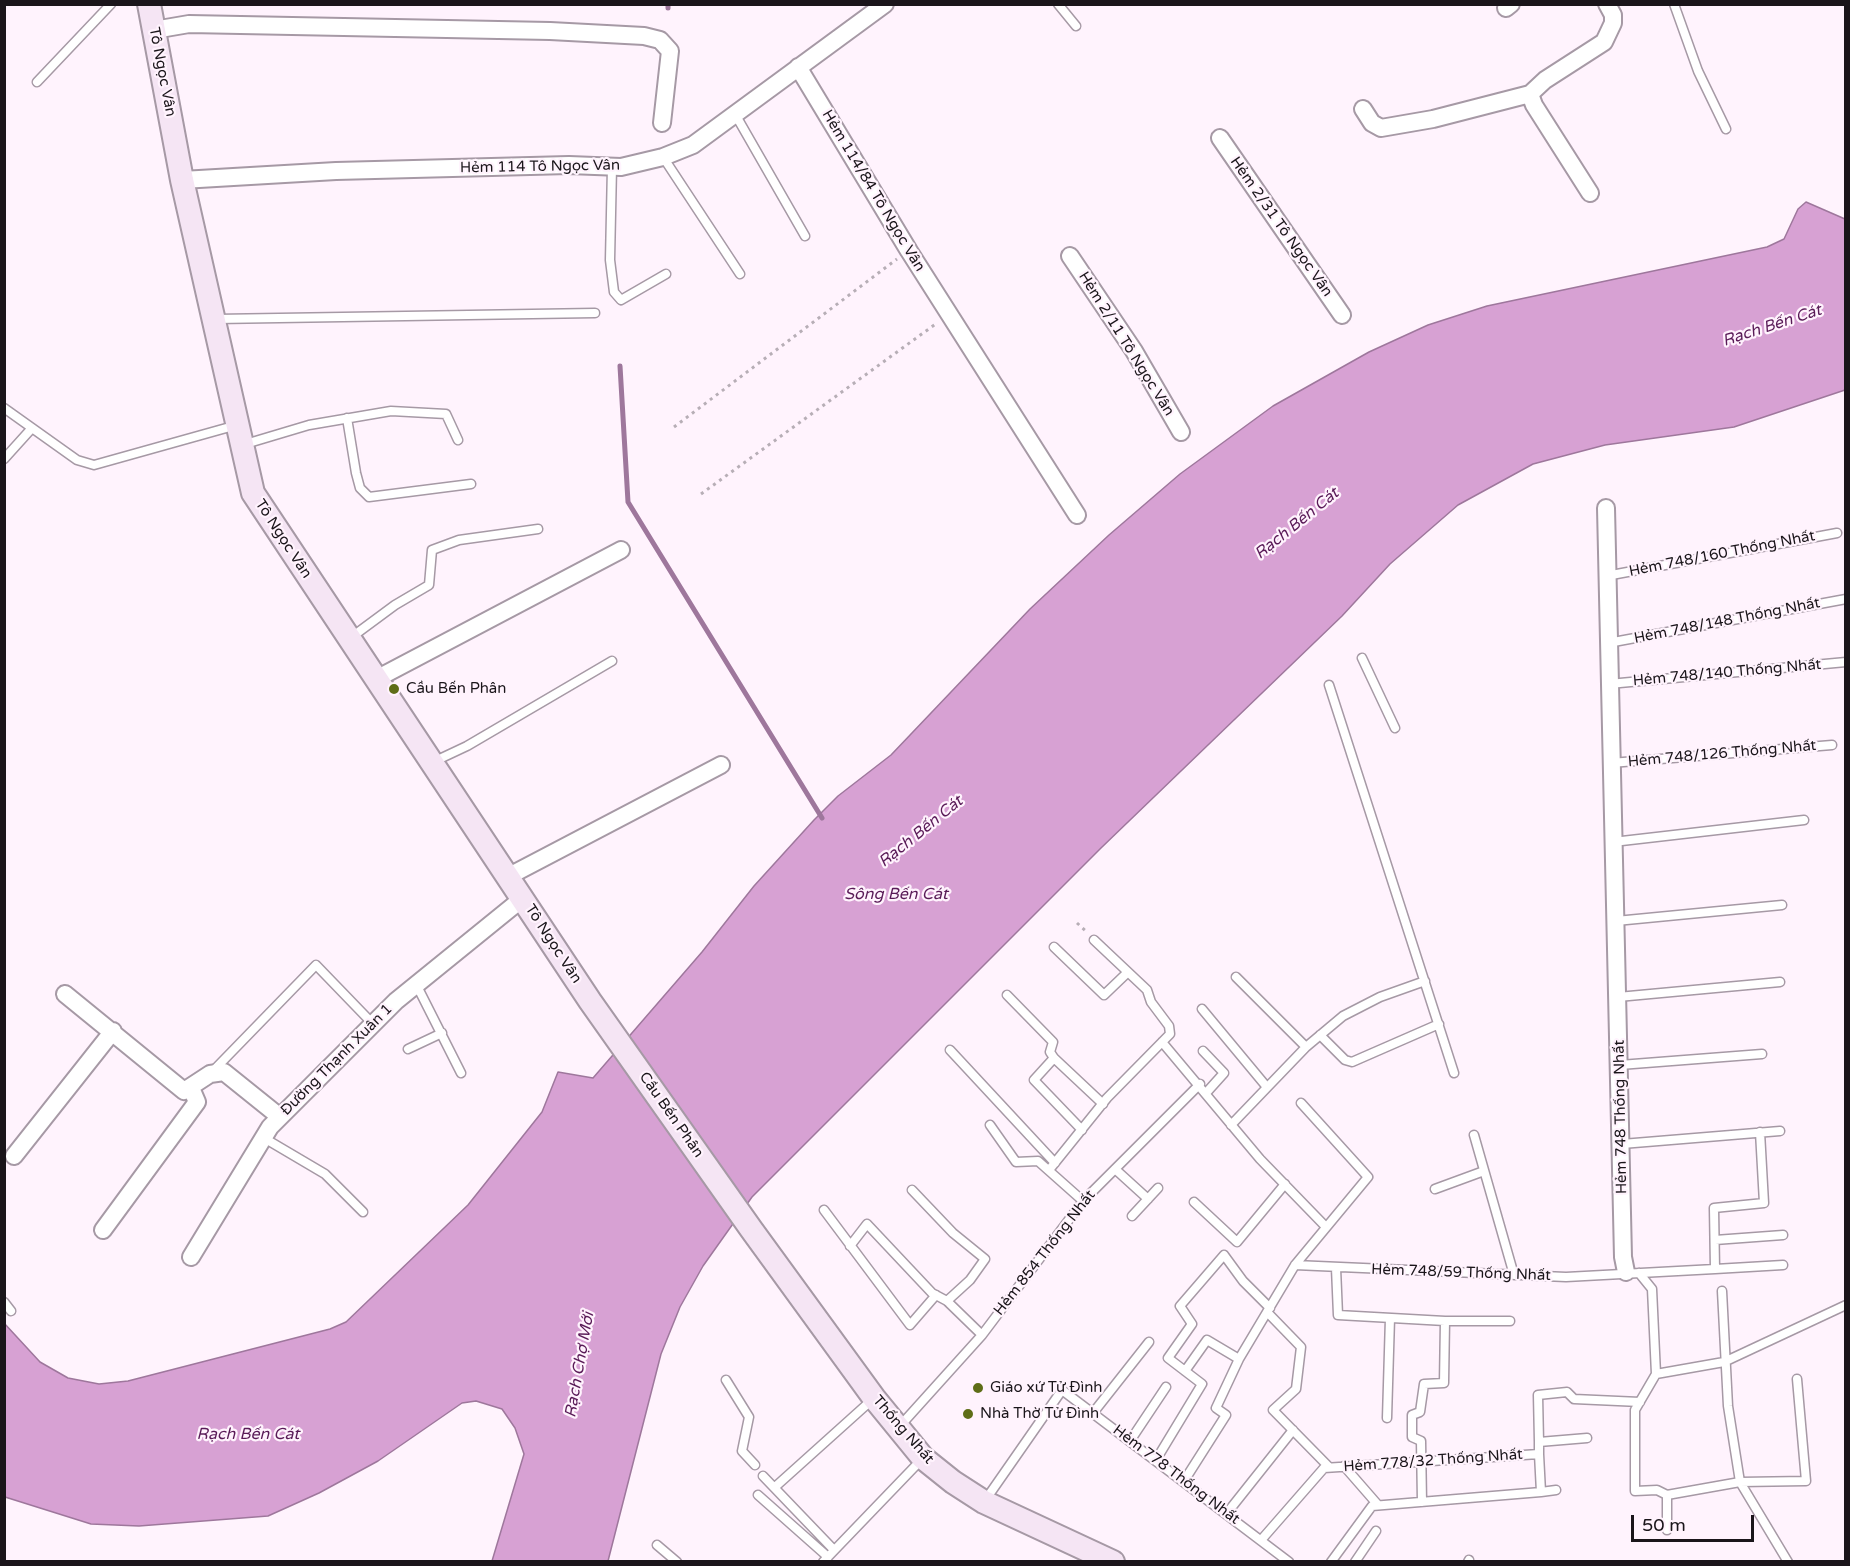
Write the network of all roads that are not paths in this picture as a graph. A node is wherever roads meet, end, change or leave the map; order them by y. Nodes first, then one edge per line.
1 (111, 4) edge
2 (149, 4) edge
3 (885, 4) edge
4 (1058, 4) edge
5 (1607, 4) edge
6 (1674, 4) edge
7 (1076, 26) dead end
8 (154, 30) junction
9 (798, 67) junction
10 (37, 82) dead end
11 (1530, 94) junction
12 (1363, 109) dead end
13 (735, 114) junction
14 (662, 123) dead end
15 (1726, 129) dead end
16 (1220, 138) dead end
17 (663, 157) junction
18 (612, 167) junction
19 (182, 180) junction
20 (1590, 193) dead end
21 (805, 236) dead end
22 (1070, 256) dead end
23 (666, 274) dead end
24 (740, 274) dead end
25 (595, 313) dead end
26 (1342, 315) dead end
27 (213, 319) junction
28 (4, 408) edge
29 (347, 418) junction
30 (32, 428) junction
31 (1181, 432) dead end
32 (239, 435) junction
33 (458, 440) dead end
34 (4, 459) edge
35 (471, 484) dead end
36 (1606, 508) dead end
37 (1077, 515) dead end
38 (537, 529) dead end
39 (1838, 533) dead end
40 (621, 550) dead end
41 (1605, 568) junction
42 (1845, 599) edge
43 (349, 639) junction
44 (1608, 643) junction
45 (1362, 658) dead end
46 (612, 661) dead end
47 (1845, 662) edge
48 (376, 679) junction
49 (1609, 684) junction
50 (1329, 685) dead end
51 (1395, 728) dead end
52 (1833, 746) dead end
53 (432, 762) junction
54 (1611, 763) junction
55 (721, 765) dead end
56 (1804, 820) dead end
57 (1613, 842) junction
58 (508, 876) junction
59 (524, 898) junction
60 (1782, 906) dead end
61 (1616, 921) junction
62 (1094, 940) dead end
63 (1053, 946) dead end
64 (1128, 972) junction
65 (1236, 977) dead end
66 (1425, 981) junction
67 (1780, 982) dead end
68 (417, 984) junction
69 (65, 994) dead end
70 (1006, 995) dead end
71 (1618, 997) junction
72 (590, 1001) joint
73 (1202, 1009) dead end
74 (373, 1024) junction
75 (1439, 1024) junction
76 (113, 1030) junction
77 (442, 1033) junction
78 (1320, 1035) junction
79 (1162, 1042) junction
80 (1306, 1047) junction
81 (408, 1049) dead end
82 (950, 1050) dead end
83 (1203, 1051) dead end
84 (1762, 1054) dead end
85 (1054, 1058) junction
86 (1620, 1065) junction
87 (461, 1072) dead end
88 (1454, 1073) dead end
89 (210, 1074) junction
90 (1200, 1084) junction
91 (1266, 1086) junction
92 (191, 1088) junction
93 (1206, 1093) junction
94 (1301, 1103) dead end
95 (1103, 1104) junction
96 (280, 1117) junction
97 (990, 1125) dead end
98 (1231, 1125) junction
99 (1082, 1130) junction
100 (1780, 1131) dead end
101 (1760, 1132) junction
102 (1474, 1135) dead end
103 (264, 1138) junction
104 (1622, 1144) junction
105 (14, 1156) dead end
106 (1055, 1163) junction
107 (1115, 1169) junction
108 (1049, 1170) junction
109 (1484, 1171) junction
110 (1285, 1184) junction
111 (1158, 1188) dead end
112 (1435, 1189) dead end
113 (912, 1190) dead end
114 (1148, 1199) junction
115 (1083, 1201) junction
116 (1194, 1202) dead end
117 (824, 1210) dead end
118 (363, 1212) dead end
119 (1132, 1216) dead end
120 (1326, 1227) junction
121 (751, 1229) joint
122 (103, 1230) dead end
123 (1783, 1235) dead end
124 (1714, 1240) junction
125 (850, 1246) junction
126 (191, 1257) dead end
127 (1295, 1265) junction
128 (1784, 1265) dead end
129 (1336, 1268) junction
130 (1715, 1269) junction
131 (1632, 1273) junction
132 (1514, 1275) junction
133 (1722, 1291) dead end
134 (936, 1295) junction
135 (947, 1301) junction
136 (4, 1302) edge
137 (1845, 1305) edge
138 (1268, 1310) junction
139 (11, 1311) dead end
140 (1390, 1318) junction
141 (1445, 1321) junction
142 (1510, 1321) dead end
143 (982, 1335) junction
144 (1149, 1342) dead end
145 (1239, 1359) junction
146 (1724, 1362) junction
147 (1185, 1371) junction
148 (1656, 1374) junction
149 (1797, 1379) dead end
150 (726, 1380) dead end
151 (1166, 1387) dead end
152 (874, 1398) junction
153 (1640, 1402) junction
154 (1093, 1413) junction
155 (1387, 1418) dead end
156 (899, 1428) junction
157 (1293, 1430) junction
158 (1587, 1438) dead end
159 (1130, 1441) junction
160 (1539, 1442) junction
161 (1539, 1454) junction
162 (923, 1458) junction
163 (1156, 1460) junction
164 (1421, 1461) junction
165 (755, 1465) dead end
166 (1344, 1466) junction
167 (1329, 1467) junction
168 (763, 1476) dead end
169 (1184, 1481) junction
170 (1740, 1482) junction
171 (775, 1487) junction
172 (1556, 1490) dead end
173 (1540, 1492) junction
174 (758, 1495) dead end
175 (1667, 1495) junction
176 (984, 1502) junction
177 (1422, 1502) junction
178 (1378, 1505) junction
179 (1227, 1513) junction
180 (1667, 1530) dead end
181 (1376, 1531) dead end
182 (1262, 1539) junction
183 (657, 1545) dead end
184 (834, 1550) junction
185 (1077, 1553) edge
186 (825, 1559) edge
187 (677, 1562) edge
188 (1113, 1562) edge
189 (1289, 1562) edge
190 (1331, 1562) edge
191 (1355, 1562) edge
192 (1788, 1562) edge

1 - 10 lane
2 - 8 main road, Tô Ngọc Vân
3 - 9 street, Hẻm 114 Tô Ngọc Vân
4 - 7 lane
5 - 11 street
6 - 15 lane
8 - 14 street
8 - 19 main road, Tô Ngọc Vân
9 - 13 street, Hẻm 114 Tô Ngọc Vân
9 - 37 street, Hẻm 114/84 Tô Ngọc Vân
11 - 12 street
11 - 20 street
13 - 17 street, Hẻm 114 Tô Ngọc Vân
13 - 21 lane
16 - 26 street, Hẻm 2/31 Tô Ngọc Vân
17 - 18 street, Hẻm 114 Tô Ngọc Vân
17 - 24 lane
18 - 19 street, Hẻm 114 Tô Ngọc Vân
18 - 23 lane
19 - 27 main road, Tô Ngọc Vân
22 - 31 street, Hẻm 2/11 Tô Ngọc Vân
25 - 27 lane
27 - 32 main road, Tô Ngọc Vân
28 - 30 lane
29 - 32 lane
29 - 33 lane
29 - 35 lane
30 - 32 lane
30 - 34 lane
32 - 43 main road, Tô Ngọc Vân
36 - 41 street, Hẻm 748 Thống Nhất
38 - 43 lane
39 - 41 lane, Hẻm 748/160 Thống Nhất
40 - 48 street
41 - 44 street, Hẻm 748 Thống Nhất
42 - 44 lane, Hẻm 748/148 Thống Nhất
43 - 48 main road, Tô Ngọc Vân
44 - 49 street, Hẻm 748 Thống Nhất
45 - 51 lane
46 - 53 lane
47 - 49 lane, Hẻm 748/140 Thống Nhất
48 - 53 main road, Tô Ngọc Vân
49 - 54 street, Hẻm 748 Thống Nhất
50 - 66 lane
52 - 54 lane, Hẻm 748/126 Thống Nhất
53 - 58 main road, Tô Ngọc Vân
54 - 57 street, Hẻm 748 Thống Nhất
55 - 58 street
56 - 57 lane
57 - 61 street, Hẻm 748 Thống Nhất
58 - 59 main road, Tô Ngọc Vân
59 - 68 street, Đường Thạnh Xuân 1
59 - 72 main road, Tô Ngọc Vân
60 - 61 lane
61 - 71 street, Hẻm 748 Thống Nhất
62 - 64 lane
63 - 64 lane
64 - 79 lane
65 - 80 lane
66 - 75 lane
66 - 78 lane
67 - 71 lane
68 - 74 street, Đường Thạnh Xuân 1
68 - 77 lane
69 - 76 street
70 - 85 lane
71 - 86 street, Hẻm 748 Thống Nhất
72 - 121 main road, Cầu Bến Phân
73 - 91 lane
74 - 89 lane
74 - 96 street, Đường Thạnh Xuân 1
75 - 78 lane
75 - 88 lane
76 - 92 street
76 - 105 street
77 - 81 lane
77 - 87 lane
78 - 80 lane
79 - 90 lane
79 - 95 lane
80 - 91 lane
82 - 106 lane
83 - 93 lane
84 - 86 lane
85 - 95 lane
85 - 99 lane
86 - 104 street, Hẻm 748 Thống Nhất
89 - 92 street
89 - 96 street
90 - 93 lane
90 - 107 lane, Hẻm 854 Thống Nhất
91 - 98 lane
92 - 122 street
93 - 98 lane
94 - 120 lane
95 - 99 lane
96 - 103 street, Đường Thạnh Xuân 1
97 - 108 lane
98 - 110 lane
99 - 106 lane
100 - 101 lane
101 - 104 lane
101 - 124 lane
102 - 109 lane
103 - 118 lane
103 - 126 street, Đường Thạnh Xuân 1
104 - 131 street, Hẻm 748 Thống Nhất
106 - 108 lane
107 - 114 lane
107 - 115 lane, Hẻm 854 Thống Nhất
108 - 115 lane
109 - 112 lane
109 - 132 lane
110 - 116 lane
110 - 120 lane
111 - 114 lane
113 - 135 lane
114 - 119 lane
115 - 143 lane, Hẻm 854 Thống Nhất
117 - 125 lane
120 - 127 lane
121 - 152 main road, Thống Nhất
123 - 124 lane
124 - 130 lane
125 - 134 lane
125 - 134 lane
127 - 129 lane, Hẻm 748/59 Thống Nhất
127 - 138 lane
128 - 130 lane, Hẻm 748/59 Thống Nhất
129 - 132 lane, Hẻm 748/59 Thống Nhất
129 - 140 lane
130 - 131 lane, Hẻm 748/59 Thống Nhất
131 - 132 lane, Hẻm 748/59 Thống Nhất
131 - 148 lane, Hẻm 748 Thống Nhất
133 - 146 lane
134 - 135 lane
135 - 143 lane
136 - 139 lane
137 - 146 lane
138 - 145 lane
138 - 147 lane
138 - 157 lane
140 - 141 lane
140 - 155 lane
141 - 142 lane
141 - 164 lane
143 - 156 lane, Hẻm 854 Thống Nhất
144 - 154 lane
145 - 147 lane
145 - 169 lane
146 - 148 lane
146 - 170 lane
147 - 163 lane
148 - 153 lane
149 - 170 lane
150 - 165 lane
151 - 159 lane
152 - 156 main road, Thống Nhất
152 - 171 lane
153 - 160 lane
153 - 175 lane
154 - 159 lane, Hẻm 778 Thống Nhất
154 - 176 lane, Hẻm 778 Thống Nhất
156 - 162 main road, Thống Nhất
157 - 167 lane
157 - 179 lane
158 - 160 lane, Hẻm 778/32 Thống Nhất
159 - 163 lane, Hẻm 778 Thống Nhất
160 - 161 lane, Hẻm 778/32 Thống Nhất
161 - 164 lane, Hẻm 778/32 Thống Nhất
161 - 173 lane
162 - 176 main road, Thống Nhất
162 - 184 lane
163 - 169 lane, Hẻm 778 Thống Nhất
164 - 166 lane, Hẻm 778/32 Thống Nhất
164 - 177 lane
166 - 167 lane, Hẻm 778/32 Thống Nhất
166 - 178 lane
167 - 182 lane, Hẻm 778/32 Thống Nhất
168 - 171 lane
169 - 179 lane, Hẻm 778 Thống Nhất
170 - 175 lane
170 - 192 lane
171 - 184 lane
172 - 173 lane
173 - 177 lane
174 - 186 lane
175 - 180 lane
176 - 185 main road, Thống Nhất
177 - 178 lane
178 - 190 lane
179 - 182 lane, Hẻm 778 Thống Nhất
181 - 191 lane
182 - 189 lane, Hẻm 778 Thống Nhất
183 - 187 lane
184 - 186 lane
185 - 188 main road, Thống Nhất

